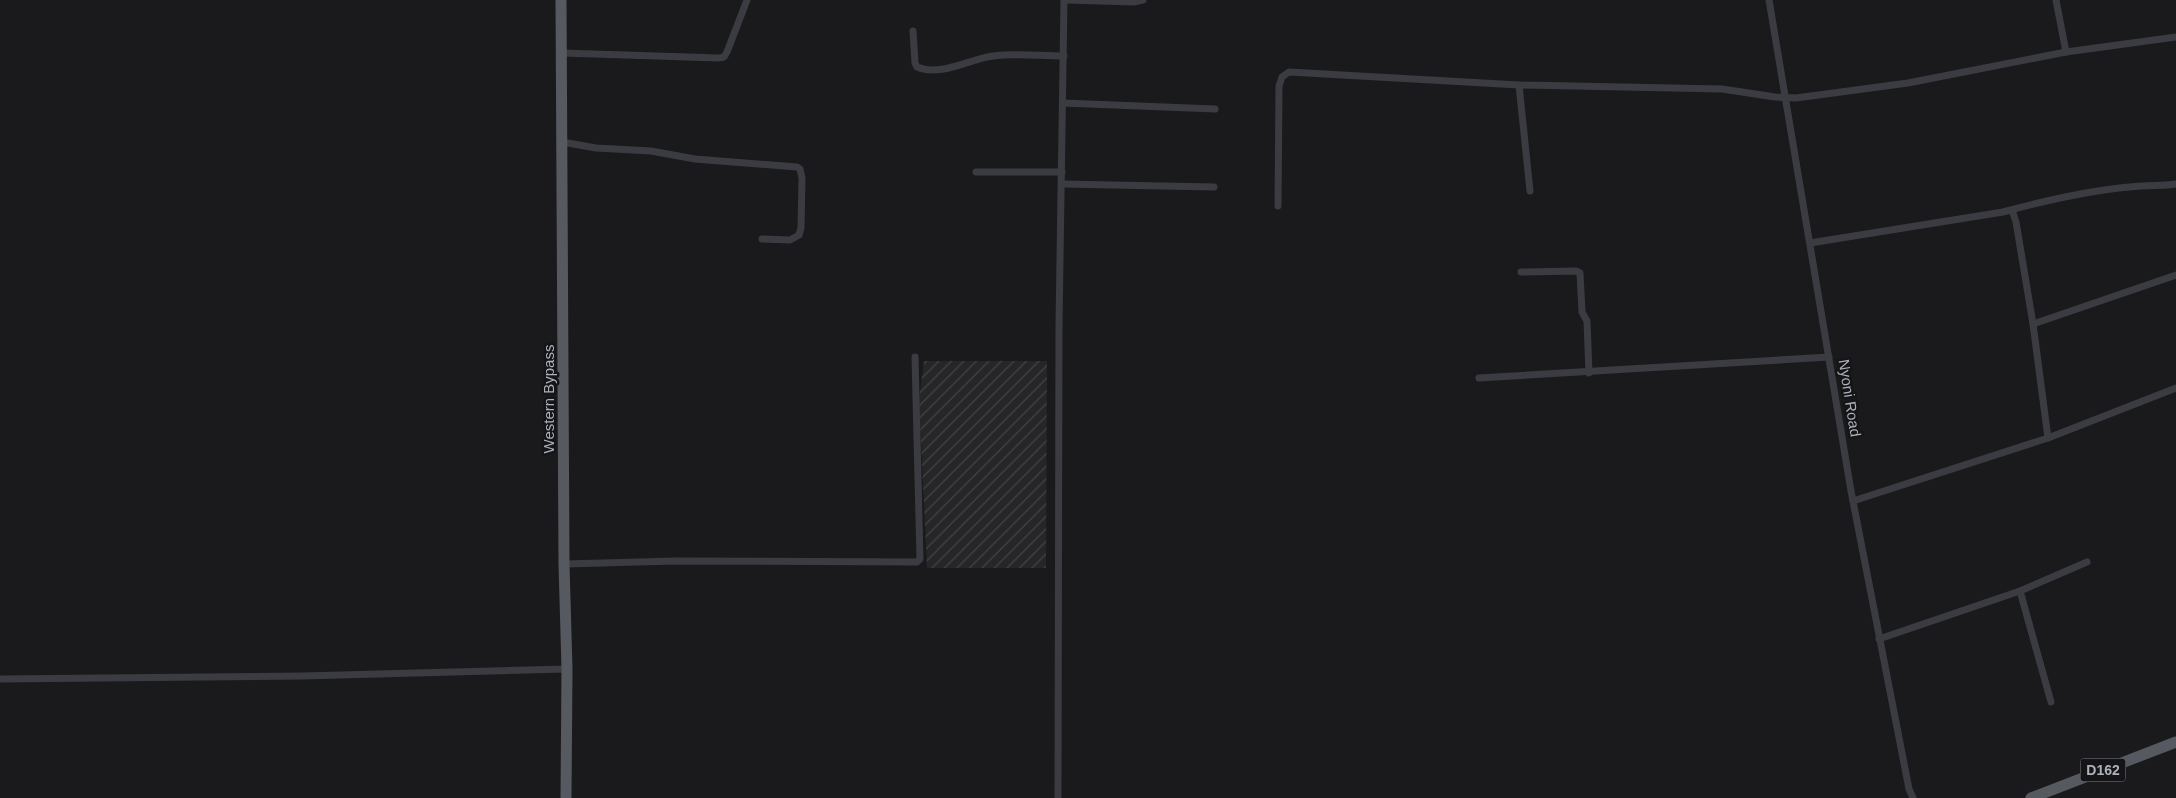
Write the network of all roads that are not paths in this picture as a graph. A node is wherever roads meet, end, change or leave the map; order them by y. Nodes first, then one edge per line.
1 (562, 0) edge
2 (747, 0) edge
3 (1065, 0) edge
4 (1143, 0) edge
5 (1769, 0) edge
6 (2056, 0) edge
7 (913, 30) dead end
8 (2176, 37) edge
9 (2066, 52) junction
10 (562, 53) junction
11 (1064, 56) junction
12 (1520, 85) junction
13 (1786, 98) junction
14 (1063, 103) junction
15 (1215, 109) dead end
16 (562, 142) junction
17 (976, 172) dead end
18 (1062, 172) junction
19 (1062, 184) junction
20 (2176, 184) edge
21 (1214, 187) dead end
22 (1530, 191) dead end
23 (1278, 206) dead end
24 (2012, 210) junction
25 (762, 239) dead end
26 (1810, 243) junction
27 (1521, 272) dead end
28 (2176, 276) edge
29 (2033, 324) junction
30 (915, 357) dead end
31 (1829, 357) junction
32 (1590, 373) junction
33 (1479, 378) dead end
34 (2176, 388) edge
35 (2048, 438) junction
36 (1853, 501) junction
37 (2087, 562) dead end
38 (564, 564) junction
39 (2020, 591) junction
40 (1879, 639) junction
41 (567, 669) junction
42 (0, 679) edge
43 (2051, 702) dead end
44 (2176, 742) edge
45 (566, 798) edge
46 (1058, 798) edge
47 (1913, 798) edge
48 (2031, 798) edge

1 - 10 main road, Western Bypass
2 - 10 street
3 - 4 street
3 - 11 street
5 - 13 street, Nyoni Road
6 - 9 street
7 - 11 street
8 - 9 street
9 - 13 street
10 - 16 main road, Western Bypass
11 - 14 street
12 - 13 street
12 - 22 street
12 - 23 street
13 - 26 street, Nyoni Road
14 - 15 street
14 - 18 street
16 - 25 street
16 - 38 main road, Western Bypass
17 - 18 street
18 - 19 street
19 - 21 street
19 - 46 street
20 - 24 street
24 - 26 street
24 - 29 street
26 - 31 street, Nyoni Road
27 - 32 street
28 - 29 street
29 - 35 street
30 - 38 street
31 - 32 street
31 - 36 street, Nyoni Road
32 - 33 street
34 - 35 street
35 - 36 street
36 - 40 street, Nyoni Road
37 - 39 street
38 - 41 main road, Western Bypass
39 - 40 street
39 - 43 street
40 - 47 street, Nyoni Road
41 - 42 street
41 - 45 main road, Western Bypass
44 - 48 main road, D162

